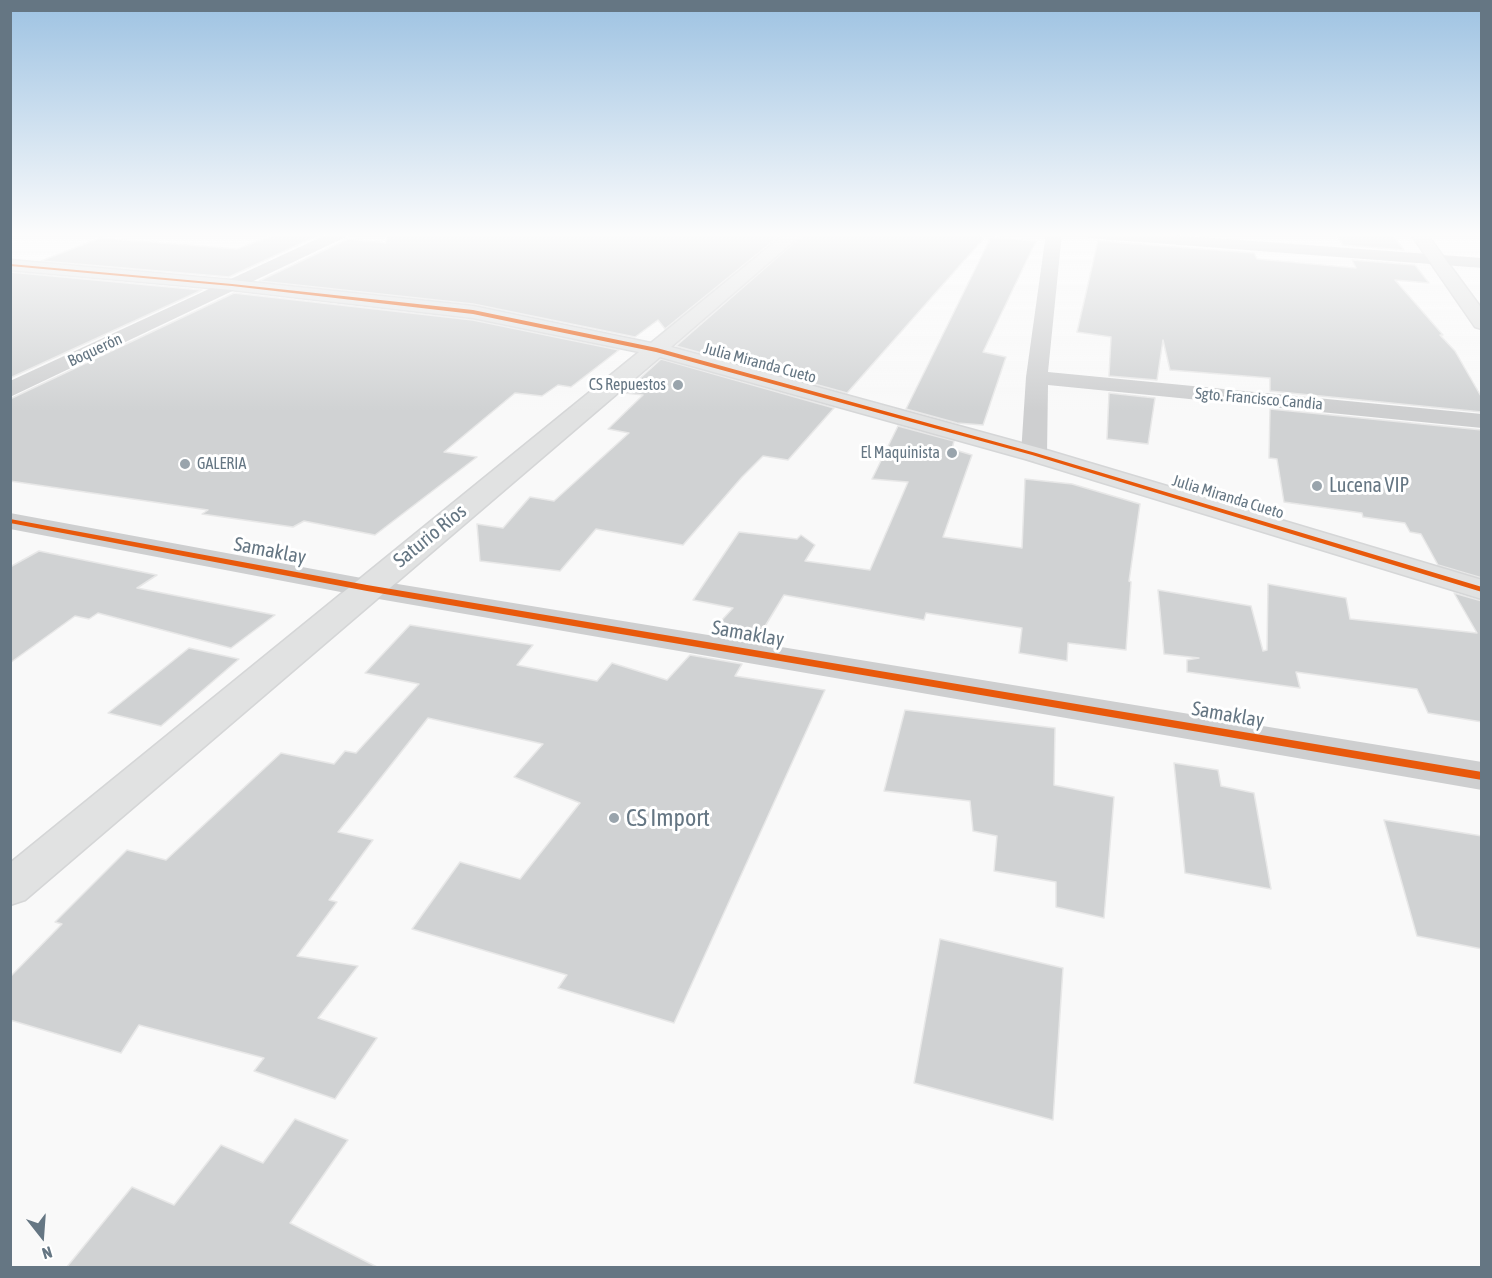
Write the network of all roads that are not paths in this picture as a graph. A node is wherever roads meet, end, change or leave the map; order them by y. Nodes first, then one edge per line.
1 (216, 293) edge
2 (300, 293) edge
3 (725, 293) edge
4 (1047, 293) edge
5 (1460, 293) edge
6 (1482, 323) edge
7 (657, 350) junction
8 (1038, 377) junction
9 (10, 390) edge
10 (1482, 421) edge
11 (1034, 454) junction
12 (10, 521) edge
13 (368, 588) junction
14 (1482, 590) edge
15 (1482, 776) edge
16 (10, 888) edge

1 - 9 street, Boquerón
2 - 7 street, Julia Miranda Cueto
3 - 7 street, Saturio Ríos
4 - 8 street
5 - 6 street
7 - 11 street, Julia Miranda Cueto
7 - 13 street, Saturio Ríos
8 - 10 street, Sgto. Francisco Candia
8 - 11 street
11 - 14 street, Julia Miranda Cueto
12 - 13 street, Samaklay
13 - 15 street, Samaklay
13 - 16 street, Saturio Ríos

